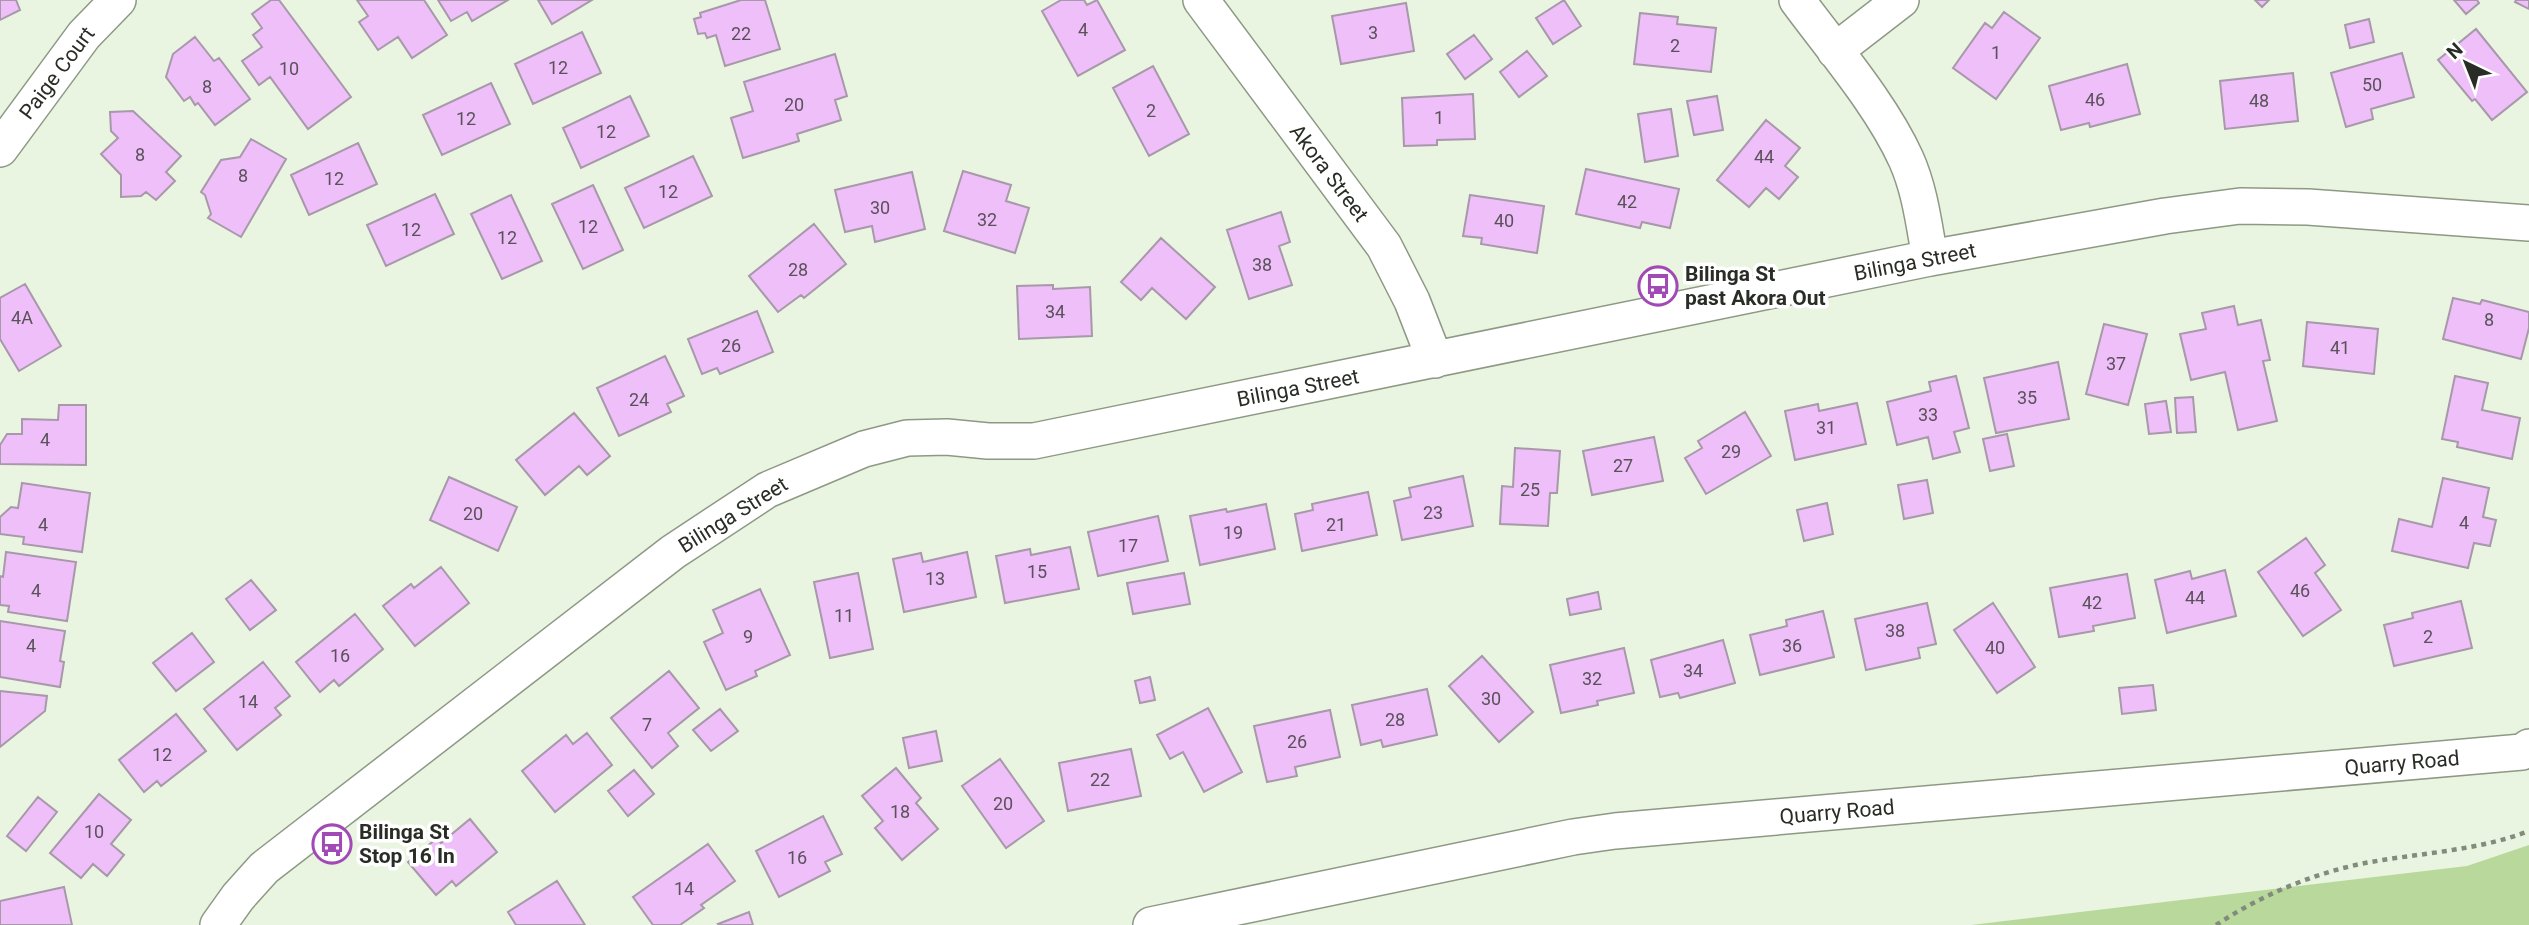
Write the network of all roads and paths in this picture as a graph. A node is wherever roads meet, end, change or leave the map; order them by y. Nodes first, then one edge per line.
1 (118, 0) edge
2 (1201, 0) edge
3 (1797, 0) edge
4 (1901, 0) edge
5 (1835, 51) junction
6 (0, 149) edge
7 (2529, 223) edge
8 (1930, 258) junction
9 (1435, 360) junction
10 (2529, 747) edge
11 (2529, 831) edge
12 (218, 925) edge
13 (1151, 925) edge
14 (2216, 925) edge

1 - 6 street, Paige Court
2 - 9 street, Akora Street
3 - 5 street
4 - 5 street
5 - 8 street
7 - 8 street, Bilinga Street
8 - 9 street, Bilinga Street
9 - 12 street, Bilinga Street
10 - 13 street, Quarry Road
11 - 14 path

